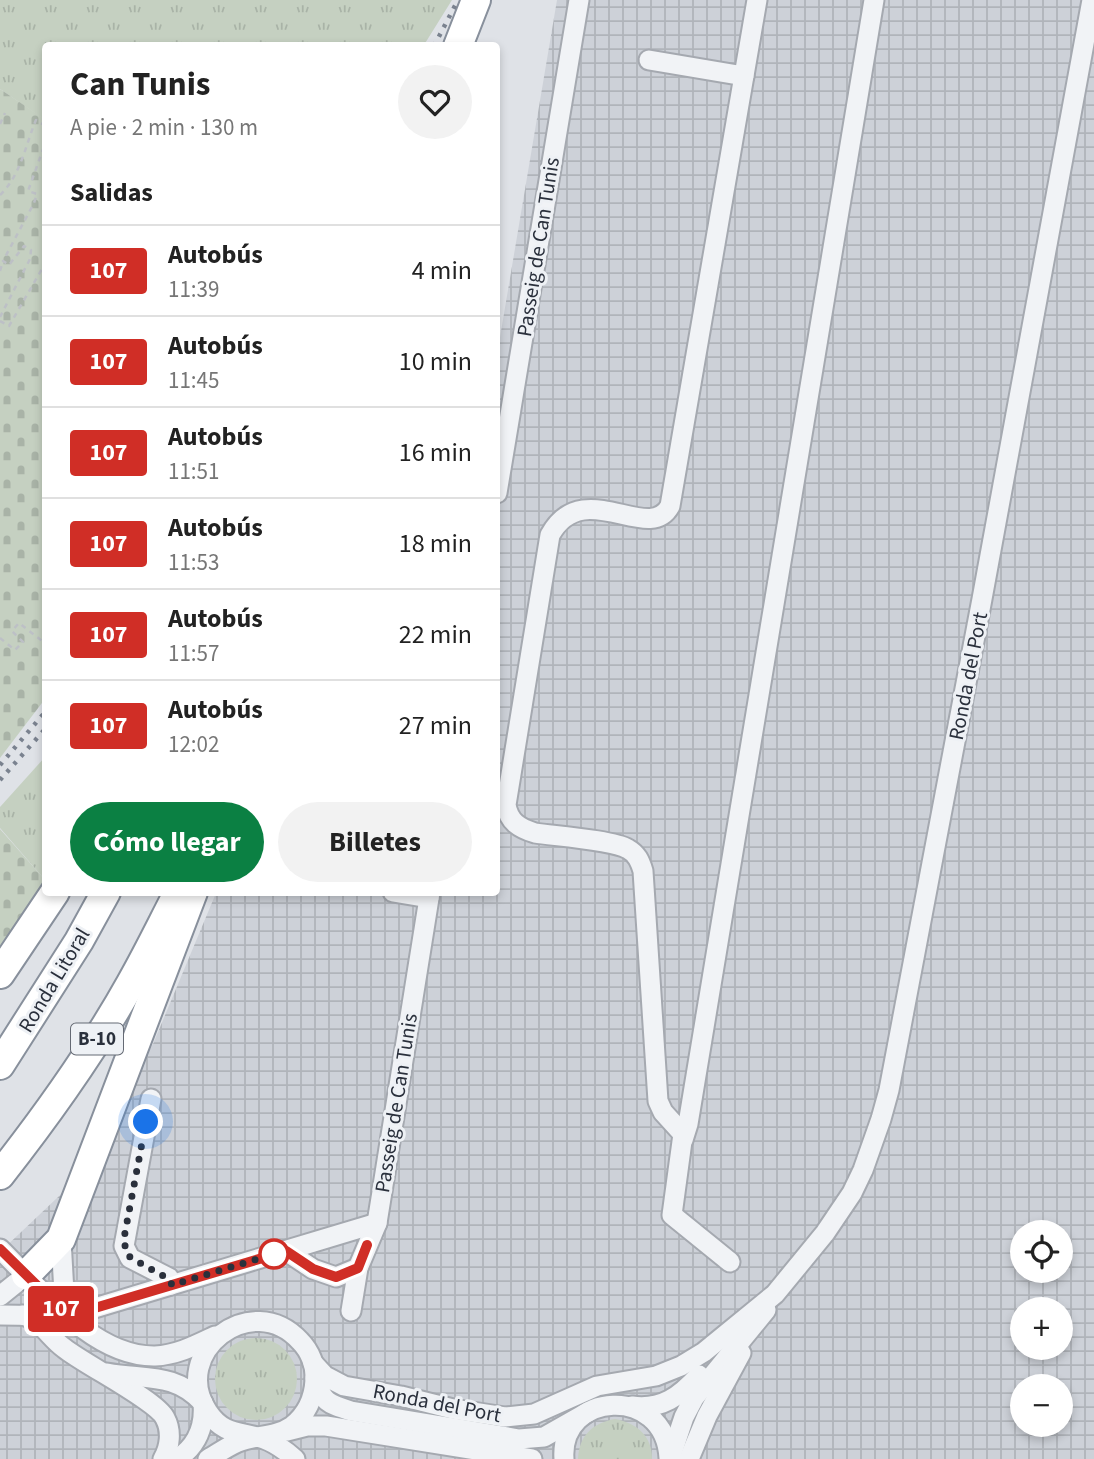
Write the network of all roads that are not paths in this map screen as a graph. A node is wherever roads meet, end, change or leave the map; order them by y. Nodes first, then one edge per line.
1 (476, 0) edge
2 (497, 0) edge
3 (579, 0) edge
4 (757, 0) edge
5 (874, 0) edge
6 (1092, 0) edge
7 (460, 42) edge
8 (481, 42) edge
9 (649, 60) dead end
10 (744, 76) junction
11 (500, 476) edge
12 (52, 896) edge
13 (104, 896) edge
14 (176, 896) edge
15 (191, 896) edge
16 (430, 896) edge
17 (0, 974) edge
18 (0, 1065) edge
19 (151, 1099) dead end
20 (683, 1140) junction
21 (0, 1175) edge
22 (377, 1223) junction
23 (61, 1239) junction
24 (0, 1249) edge
25 (286, 1251) junction
26 (730, 1262) dead end
27 (358, 1268) junction
28 (26, 1275) junction
29 (172, 1285) junction
30 (0, 1296) edge
31 (351, 1311) dead end
32 (9, 1314) edge
33 (757, 1315) junction
34 (68, 1316) junction
35 (229, 1329) junction
36 (97, 1371) junction
37 (314, 1371) junction
38 (203, 1403) junction
39 (628, 1406) junction
40 (588, 1412) junction
41 (279, 1433) junction
42 (258, 1438) junction
43 (163, 1459) edge
44 (177, 1459) edge
45 (208, 1459) edge
46 (295, 1459) edge
47 (532, 1459) edge
48 (564, 1459) edge
49 (669, 1459) edge
50 (689, 1459) edge

1 - 7 highway
2 - 8 highway
3 - 11 street, Passeig de Can Tunis
4 - 10 street
5 - 20 street
6 - 33 street, Ronda del Port
9 - 10 street
10 - 20 street
12 - 17 highway
13 - 18 highway, Ronda Litoral
14 - 21 highway, B-10
15 - 23 highway
16 - 22 street, Passeig de Can Tunis
19 - 29 street
20 - 26 street
22 - 25 street
22 - 27 street, Passeig de Can Tunis
23 - 28 highway
23 - 34 street
24 - 28 street
25 - 27 street
25 - 29 street
27 - 31 street, Passeig de Can Tunis
28 - 30 street
28 - 34 street
29 - 34 street
32 - 34 street
32 - 36 street
33 - 37 street, Ronda del Port
33 - 39 street
33 - 49 street
33 - 50 street
34 - 35 street
35 - 37 street
35 - 38 street
36 - 38 street
36 - 43 street
37 - 40 street, Ronda del Port
37 - 41 street
38 - 42 street
38 - 44 street
39 - 40 street, Ronda del Port
39 - 49 street
40 - 48 street
41 - 42 street
41 - 47 street, Ronda del Port
42 - 45 street
42 - 46 street

